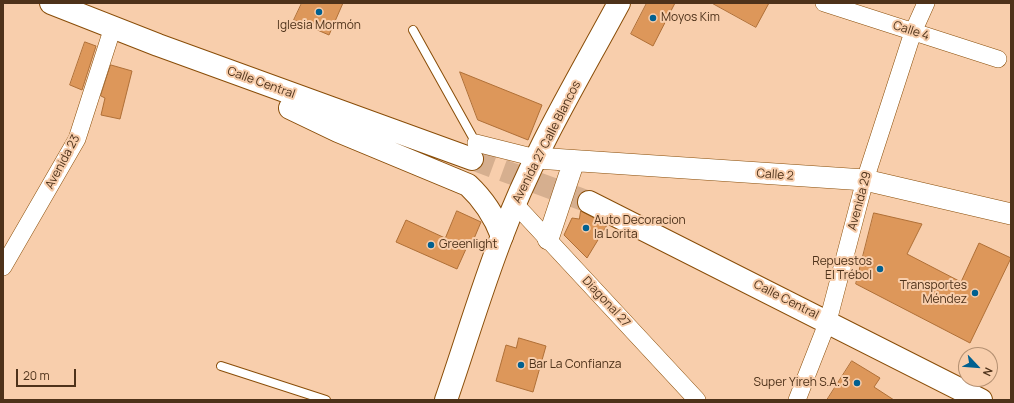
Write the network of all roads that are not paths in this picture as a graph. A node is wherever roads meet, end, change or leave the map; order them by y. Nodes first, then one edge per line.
1 (619, 3) edge
2 (824, 3) edge
3 (926, 3) edge
4 (61, 5) edge
5 (113, 27) junction
6 (413, 30) dead end
7 (913, 32) junction
8 (158, 45) junction
9 (998, 59) dead end
10 (474, 151) junction
11 (536, 158) junction
12 (574, 161) junction
13 (865, 180) junction
14 (589, 202) tunnel mouth
15 (515, 204) junction
16 (1011, 214) edge
17 (502, 236) junction
18 (548, 240) junction
19 (3, 267) edge
20 (828, 321) junction
21 (221, 366) dead end
22 (326, 400) edge
23 (446, 400) edge
24 (697, 400) edge
25 (797, 400) edge
26 (981, 400) edge

1 - 11 main road, Avenida 27 Calle Blancos
2 - 7 street, Calle 4
3 - 7 street, Avenida 29
4 - 5 main road, Calle Central
5 - 8 main road, Calle Central
5 - 19 street, Avenida 23
6 - 10 lane
7 - 9 street, Calle 4
7 - 13 street, Avenida 29
8 - 10 main road, Calle Central
8 - 17 main road
10 - 11 street
11 - 12 street, Calle 2
11 - 15 main road, Avenida 27 Calle Blancos
12 - 13 street, Calle 2
12 - 18 street
13 - 16 street, Calle 2
13 - 20 street, Avenida 29
14 - 20 main road, Calle Central
15 - 17 main road, Avenida 27 Calle Blancos
15 - 18 street, Diagonal 27
17 - 23 main road, Avenida 27 Calle Blancos
18 - 24 street, Diagonal 27
20 - 25 street, Avenida 29
20 - 26 main road, Calle Central
21 - 22 lane

